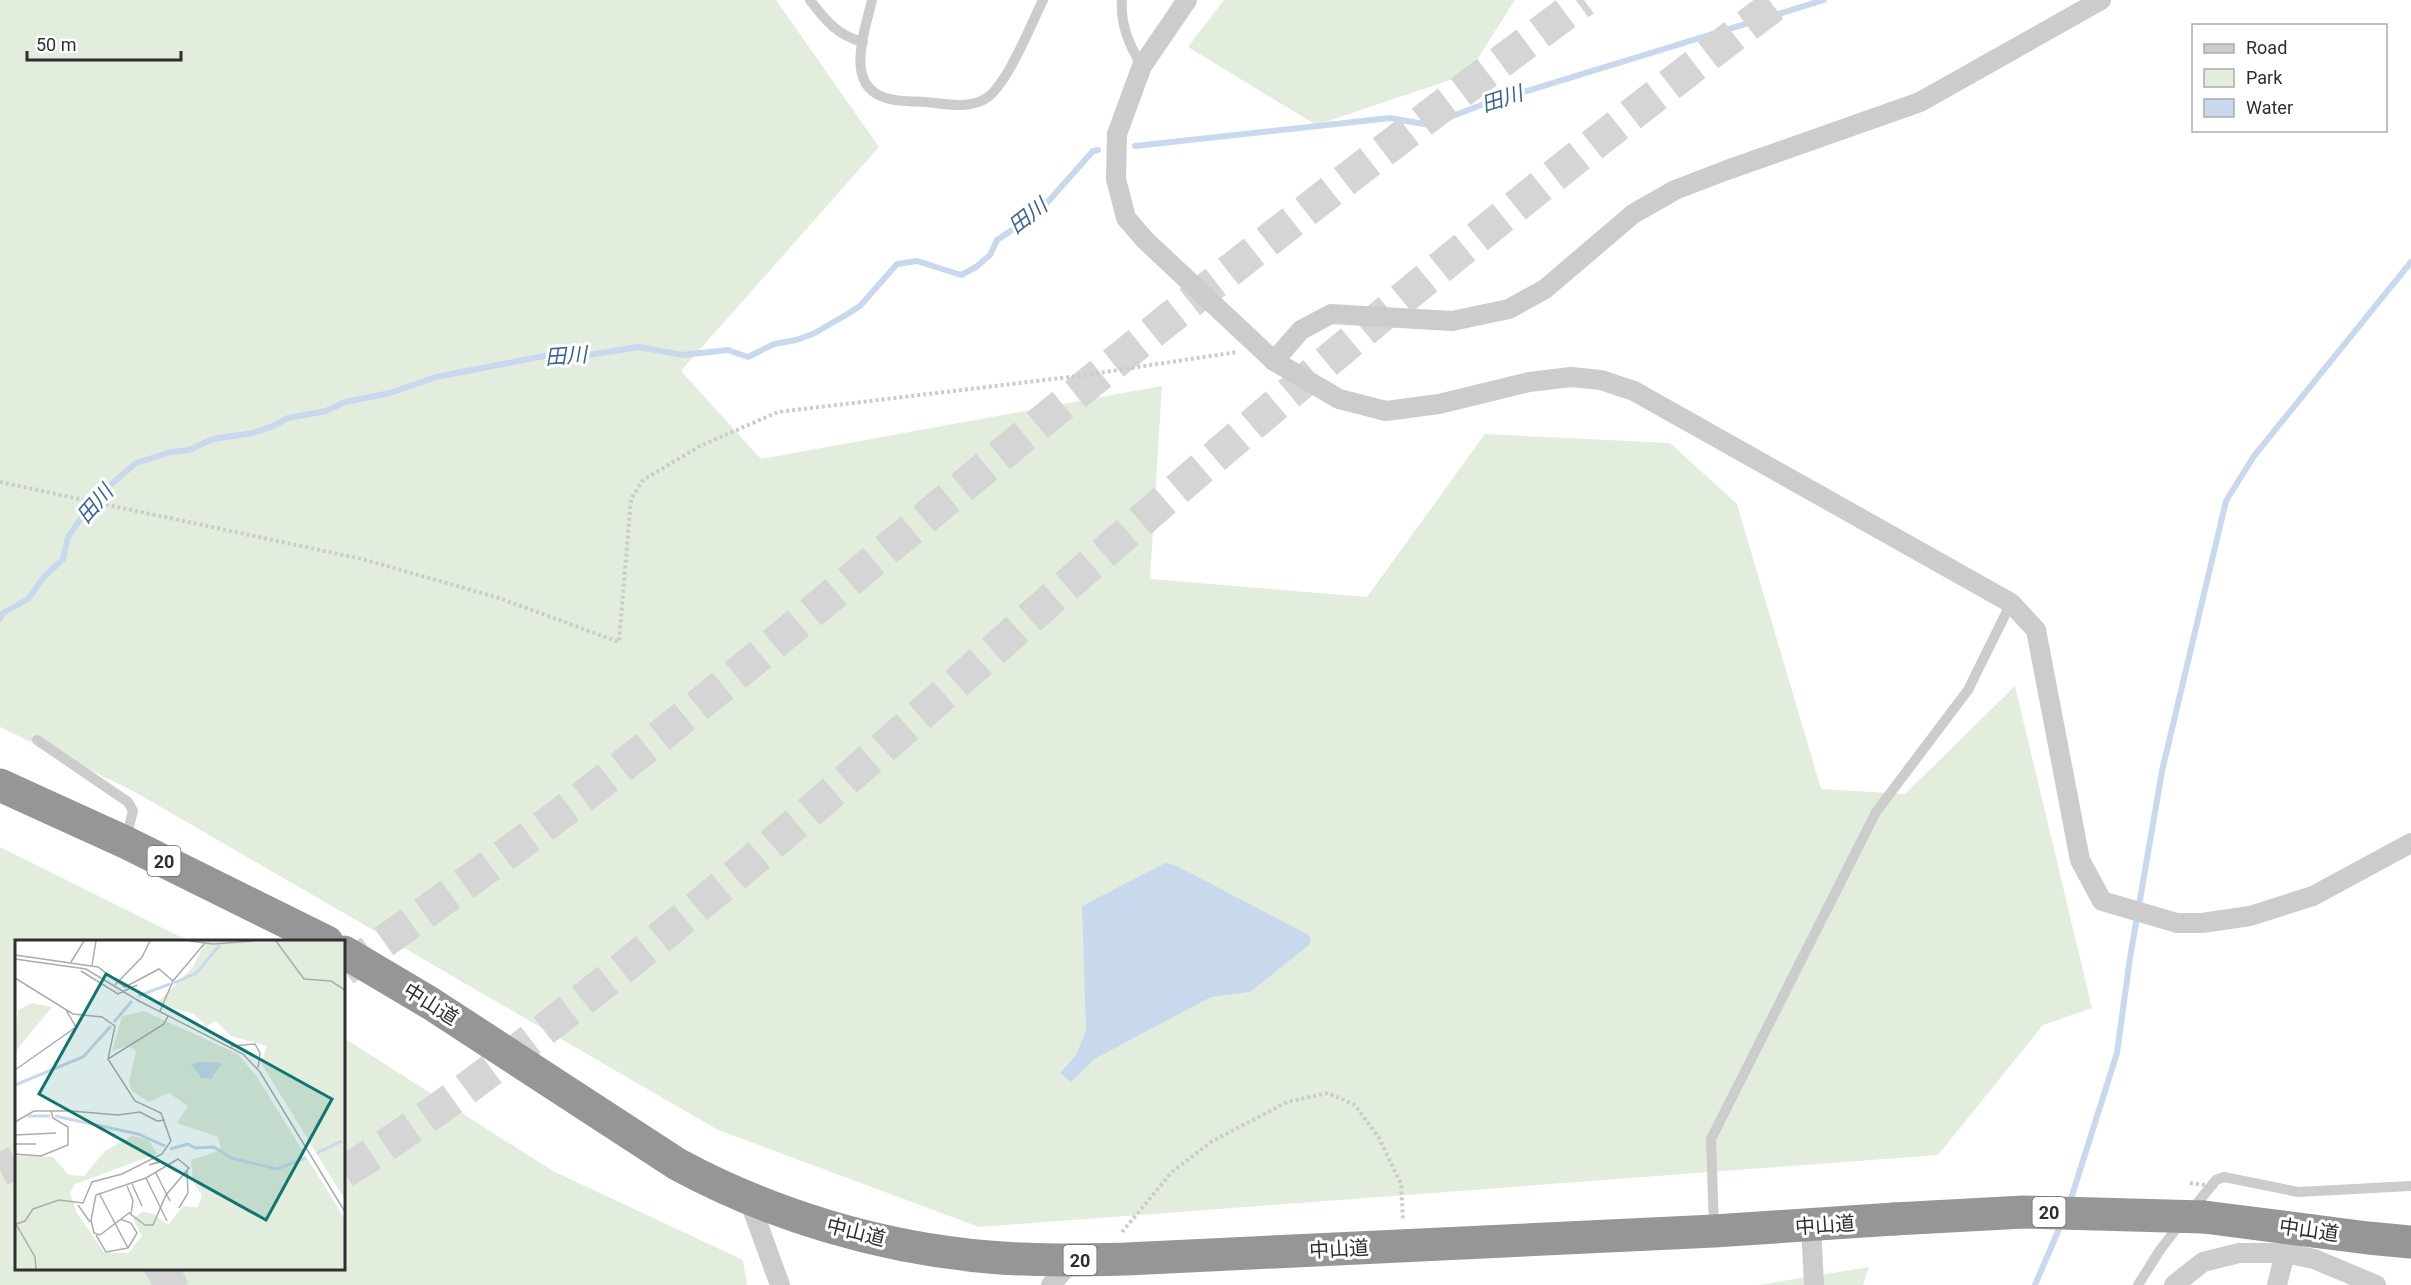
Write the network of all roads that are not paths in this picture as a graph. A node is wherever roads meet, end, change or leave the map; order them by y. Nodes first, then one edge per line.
1 (810, 0) edge
2 (872, 0) edge
3 (1043, 0) edge
4 (1187, 0) edge
5 (2101, 0) edge
6 (1122, 1) edge
7 (863, 42) junction
8 (1142, 66) junction
9 (1274, 362) junction
10 (2011, 603) junction
11 (37, 740) dead end
12 (0, 785) edge
13 (125, 842) junction
14 (2411, 843) edge
15 (323, 940) edge
16 (345, 952) edge
17 (2411, 1186) edge
18 (749, 1200) junction
19 (1810, 1226) junction
20 (1714, 1231) junction
21 (2288, 1240) junction
22 (2411, 1242) edge
23 (1072, 1260) junction
24 (780, 1285) edge
25 (1052, 1285) edge
26 (1814, 1285) edge
27 (2138, 1285) edge
28 (2174, 1285) edge
29 (2277, 1285) edge
30 (2376, 1285) edge

1 - 7 lane
2 - 7 lane
3 - 7 lane
4 - 8 street
5 - 9 street
6 - 8 lane
8 - 9 street
9 - 10 street
10 - 14 street
10 - 20 lane
11 - 13 lane
12 - 13 highway, 20
13 - 15 highway, 20
16 - 18 highway, 中山道 / 20
17 - 27 lane
18 - 23 highway, 中山道 / 20
18 - 24 street
19 - 20 highway, 中山道 / 20
19 - 21 highway, 中山道 / 20, bridge
19 - 26 street
20 - 23 highway, 中山道 / 20
21 - 22 highway, 中山道 / 20
21 - 28 street
21 - 29 street
21 - 30 street
23 - 25 street

